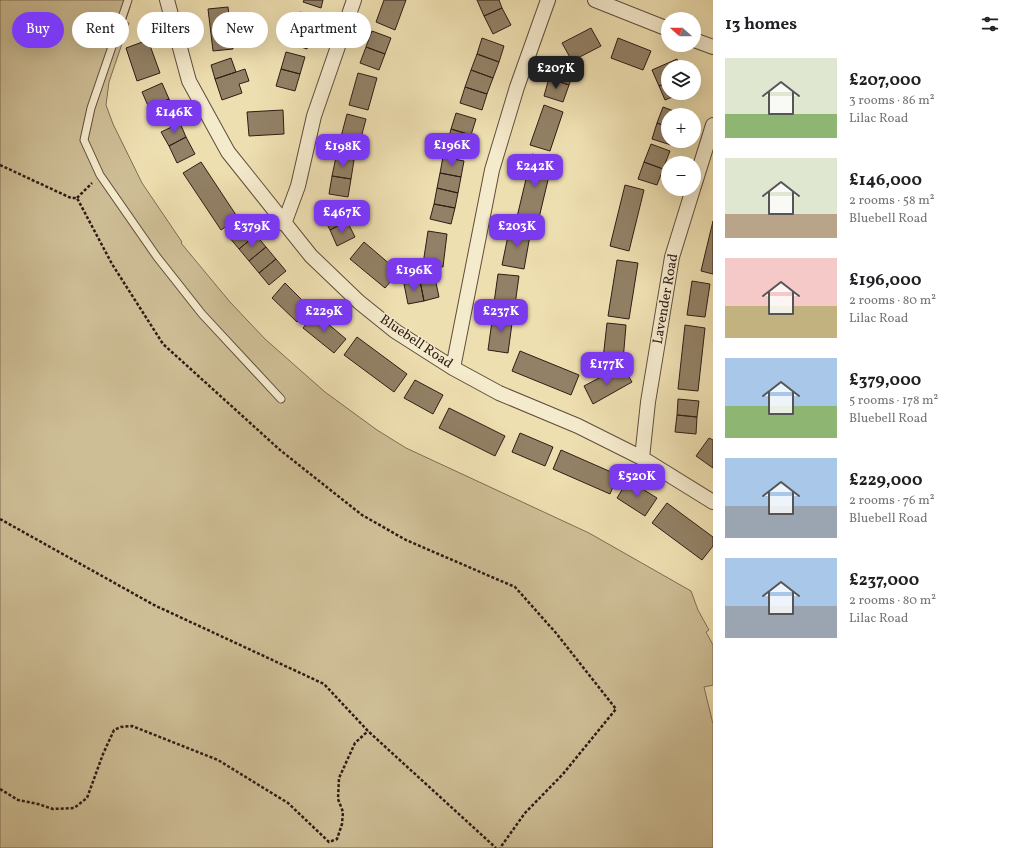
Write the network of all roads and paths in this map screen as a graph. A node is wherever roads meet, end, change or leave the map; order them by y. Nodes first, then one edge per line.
1 (128, 0) edge
2 (167, 0) edge
3 (354, 0) edge
4 (548, 0) edge
5 (595, 0) edge
6 (661, 26) edge
7 (701, 43) edge
8 (713, 48) edge
9 (713, 126) edge
10 (0, 165) edge
11 (701, 165) edge
12 (100, 175) junction
13 (691, 196) edge
14 (77, 198) junction
15 (284, 224) junction
16 (453, 368) junction
17 (281, 399) dead end
18 (642, 458) junction
19 (713, 502) edge
20 (0, 519) edge
21 (368, 731) junction
22 (0, 789) edge
23 (496, 848) edge
24 (500, 848) edge

1 - 12 lane
2 - 15 street, Bluebell Road
3 - 15 street
4 - 16 street
5 - 6 street
7 - 8 street
9 - 11 street, Lavender Road
10 - 14 path
12 - 14 path
12 - 17 lane
13 - 18 street, Lavender Road
14 - 24 path
15 - 16 street, Bluebell Road
16 - 18 street, Bluebell Road
18 - 19 street, Bluebell Road
20 - 21 path
21 - 22 path
21 - 23 path

